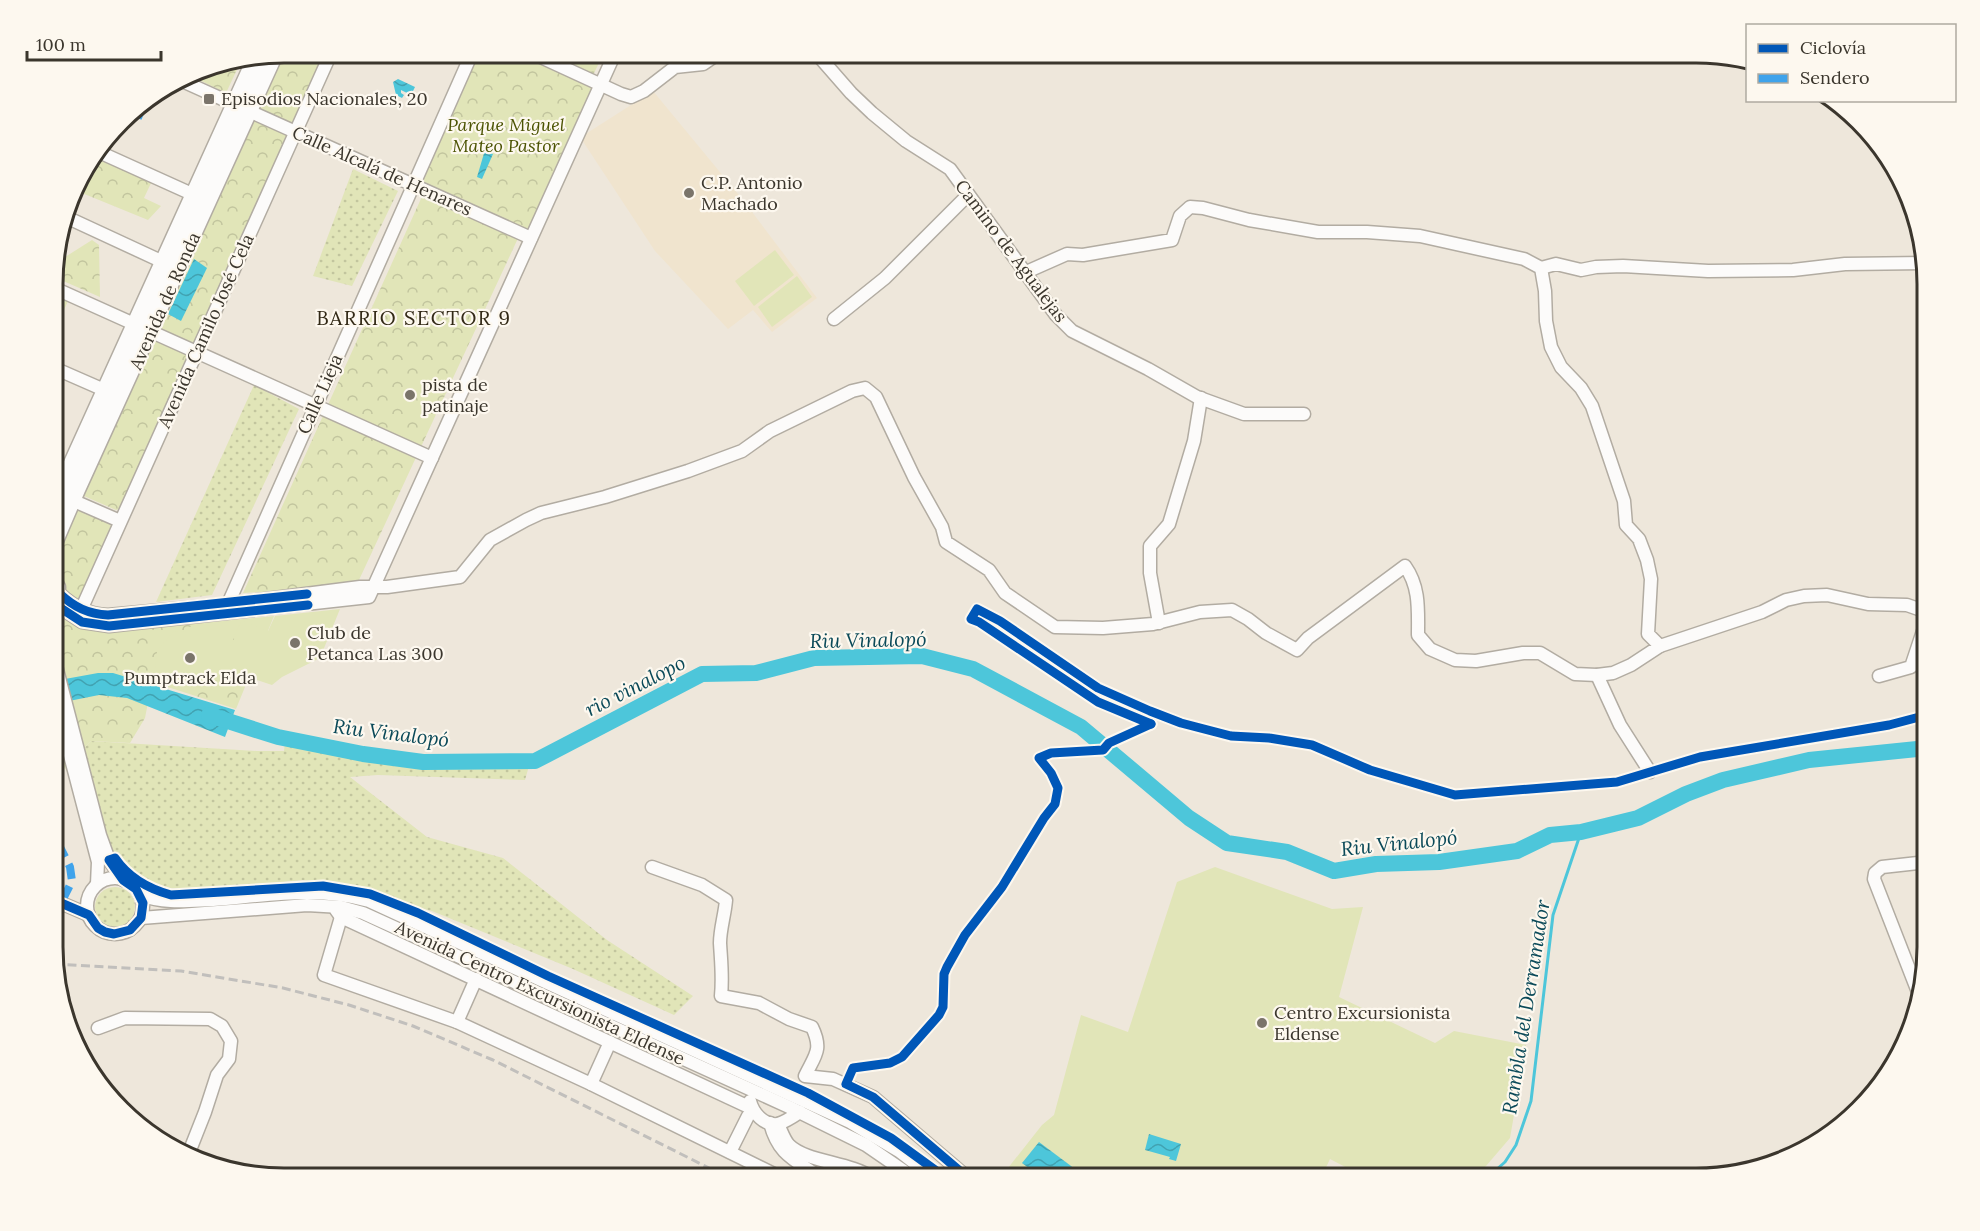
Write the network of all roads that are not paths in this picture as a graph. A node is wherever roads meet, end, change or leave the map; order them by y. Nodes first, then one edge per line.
1 (271, 63) edge
2 (326, 63) edge
3 (467, 63) edge
4 (555, 63) edge
5 (610, 63) edge
6 (704, 63) edge
7 (825, 63) edge
8 (261, 64) edge
9 (251, 66) edge
10 (191, 84) edge
11 (600, 84) junction
12 (241, 108) junction
13 (296, 132) junction
14 (105, 155) edge
15 (412, 186) junction
16 (192, 194) junction
17 (968, 195) junction
18 (73, 220) edge
19 (531, 238) junction
20 (161, 261) junction
21 (1916, 263) edge
22 (1541, 268) junction
23 (1024, 273) junction
24 (63, 292) edge
25 (834, 319) dead end
26 (142, 327) junction
27 (196, 351) junction
28 (63, 372) edge
29 (102, 389) junction
30 (1201, 398) junction
31 (315, 405) junction
32 (1304, 414) dead end
33 (432, 458) junction
34 (63, 476) edge
35 (63, 501) edge
36 (74, 501) junction
37 (120, 521) junction
38 (63, 527) edge
39 (373, 586) junction
40 (63, 604) edge
41 (228, 604) junction
42 (63, 607) edge
43 (1917, 609) edge
44 (81, 610) junction
45 (1159, 623) junction
46 (1660, 646) junction
47 (1917, 649) edge
48 (1597, 675) junction
49 (1879, 676) dead end
50 (63, 698) edge
51 (63, 720) edge
52 (78, 764) junction
53 (1650, 771) dead end
54 (1917, 863) edge
55 (652, 867) dead end
56 (123, 880) junction
57 (93, 889) junction
58 (140, 896) junction
59 (63, 900) edge
60 (63, 904) edge
61 (334, 906) junction
62 (89, 915) junction
63 (341, 917) junction
64 (141, 918) junction
65 (476, 979) junction
66 (1914, 982) edge
67 (457, 1022) junction
68 (98, 1028) dead end
69 (610, 1042) junction
70 (591, 1084) junction
71 (741, 1085) junction
72 (752, 1110) junction
73 (800, 1113) junction
74 (774, 1123) junction
75 (191, 1147) edge
76 (730, 1152) junction
77 (762, 1168) edge
78 (797, 1168) edge
79 (855, 1168) edge
80 (899, 1168) edge
81 (921, 1168) edge
82 (957, 1168) edge

1 - 12 street, Avenida de Ronda
2 - 13 street, Avenida Camilo José Cela
3 - 15 street, Calle Lieja
4 - 11 street
5 - 11 street
6 - 11 street
7 - 17 street, Camino de Agualejas
8 - 12 street, Avenida de Ronda
9 - 12 street, Avenida de Ronda
10 - 12 street, Calle Alcalá de Henares
11 - 19 street
12 - 13 street, Calle Alcalá de Henares
12 - 16 street, Avenida de Ronda
12 - 26 street, Avenida de Ronda
13 - 15 street, Calle Alcalá de Henares
13 - 27 street, Avenida Camilo José Cela
14 - 16 street
15 - 19 street, Calle Alcalá de Henares
15 - 31 street, Calle Lieja
16 - 20 street, Avenida de Ronda
17 - 23 street, Camino de Agualejas
17 - 25 street
18 - 20 street
19 - 33 street
20 - 26 street, Avenida de Ronda
21 - 22 street
22 - 23 street
22 - 46 street
23 - 30 street, Camino de Agualejas
24 - 26 street
26 - 27 street
26 - 29 street, Avenida de Ronda
26 - 35 street, Avenida de Ronda
26 - 36 street, Avenida de Ronda
27 - 31 street
27 - 37 street, Avenida Camilo José Cela
28 - 29 street
29 - 34 street, Avenida de Ronda
30 - 32 street, Camino de Agualejas
30 - 45 street
31 - 33 street
31 - 41 street, Calle Lieja
33 - 39 street
36 - 37 street
36 - 38 street, Avenida de Ronda
37 - 44 street, Avenida Camilo José Cela
39 - 41 street
39 - 42 street
39 - 45 street
40 - 44 street
41 - 44 street
43 - 46 street
45 - 48 street
46 - 48 street
47 - 49 street
48 - 53 street
50 - 52 street
51 - 52 street
52 - 56 street
52 - 57 street
54 - 66 street
55 - 82 street
56 - 57 street
56 - 58 street
57 - 59 street
57 - 62 street
58 - 64 street
58 - 81 street, Avenida Centro Excursionista Eldense
60 - 62 street
61 - 63 street
61 - 64 street, Avenida Centro Excursionista Eldense
61 - 71 street, Avenida Centro Excursionista Eldense
62 - 64 street
63 - 65 street
63 - 67 street
65 - 67 street
65 - 69 street
67 - 70 street
68 - 75 street
69 - 70 street
69 - 72 street
70 - 76 street
71 - 72 street
71 - 73 street, Avenida Centro Excursionista Eldense
72 - 74 street
72 - 76 street
73 - 74 street
73 - 80 street, Avenida Centro Excursionista Eldense
74 - 78 street
74 - 79 street
76 - 77 street

